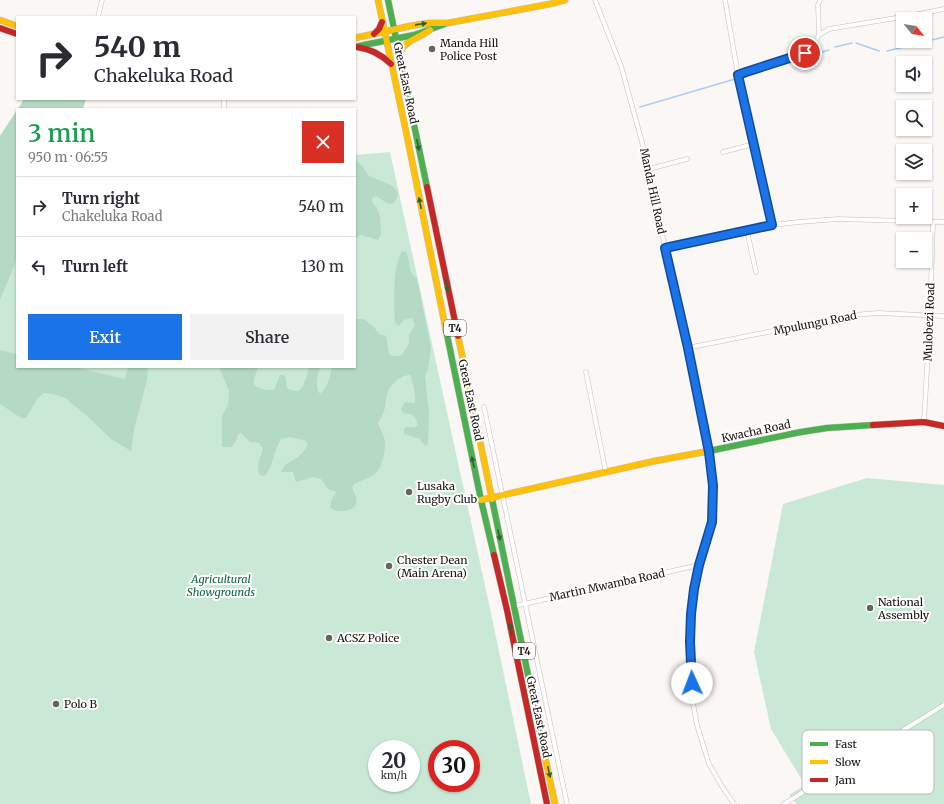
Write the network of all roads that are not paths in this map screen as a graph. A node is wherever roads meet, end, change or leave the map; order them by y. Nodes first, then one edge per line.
1 (102, 0) edge
2 (378, 0) edge
3 (388, 0) edge
4 (564, 0) edge
5 (595, 0) edge
6 (725, 0) edge
7 (820, 0) edge
8 (944, 9) edge
9 (98, 16) edge
10 (0, 20) edge
11 (382, 22) junction
12 (448, 23) junction
13 (16, 26) edge
14 (0, 28) edge
15 (394, 29) junction
16 (430, 30) junction
17 (384, 32) junction
18 (16, 34) edge
19 (374, 34) junction
20 (819, 35) junction
21 (356, 38) edge
22 (396, 38) junction
23 (386, 40) junction
24 (356, 47) edge
25 (399, 54) junction
26 (391, 64) junction
27 (738, 75) junction
28 (754, 144) junction
29 (723, 152) dead end
30 (686, 159) dead end
31 (649, 169) junction
32 (896, 221) edge
33 (932, 222) edge
34 (944, 222) edge
35 (932, 224) edge
36 (772, 225) junction
37 (747, 230) junction
38 (665, 248) junction
39 (756, 272) dead end
40 (930, 315) junction
41 (944, 316) edge
42 (688, 348) junction
43 (586, 372) dead end
44 (484, 407) dead end
45 (924, 422) junction
46 (944, 426) edge
47 (709, 452) junction
48 (606, 473) junction
49 (503, 495) junction
50 (491, 497) junction
51 (481, 500) junction
52 (699, 565) junction
53 (525, 603) junction
54 (514, 606) junction
55 (944, 705) edge
56 (904, 730) edge
57 (802, 793) edge
58 (547, 804) edge
59 (555, 804) edge
60 (567, 804) edge
61 (734, 804) edge
62 (784, 804) edge

1 - 9 street
2 - 11 main road, Great East Road / T4
3 - 15 main road, Great East Road / T4
4 - 12 main road
5 - 31 street, Manda Hill Road
6 - 27 street
7 - 20 street
8 - 20 street
10 - 13 main road
11 - 17 main road, Great East Road / T4
11 - 19 main road
15 -> 12 main road
12 - 16 main road
14 - 18 main road
15 - 17 main road
15 - 22 main road, Great East Road / T4
16 - 22 main road
16 - 25 main road
17 - 19 main road
17 - 23 main road, Great East Road / T4
19 - 21 main road
20 - 27 street
22 - 23 main road
22 - 25 main road, Great East Road / T4
23 - 24 main road
23 - 26 main road, Great East Road / T4
24 - 26 main road
25 -> 50 main road, Great East Road / T4
51 -> 26 main road, Great East Road / T4
27 - 28 street
28 - 29 street
28 - 36 street
30 - 31 street
31 - 38 street, Manda Hill Road
32 - 36 street
33 - 34 street
35 - 40 street, Mulobezi Road
36 - 37 street
37 - 38 street
37 - 39 street
38 - 42 street, Manda Hill Road
40 - 41 street, Mpulungu Road
40 - 42 street, Mpulungu Road
40 - 45 street, Mulobezi Road
42 - 47 street, Manda Hill Road
43 - 48 street
44 - 49 street
45 - 46 main road, Kwacha Road
45 - 47 main road, Kwacha Road
47 - 48 main road, Kwacha Road
47 - 52 street, Manda Hill Road
48 - 49 main road, Kwacha Road
49 - 50 main road, Kwacha Road
49 - 53 street
50 - 51 main road, Kwacha Road
50 -> 54 main road, Great East Road / T4
58 -> 51 main road, Great East Road / T4
52 - 53 street, Martin Mwamba Road
52 - 61 street, Manda Hill Road
53 - 54 street, Martin Mwamba Road
53 - 60 street
54 -> 59 main road, Great East Road / T4
55 - 56 street
57 - 62 street

